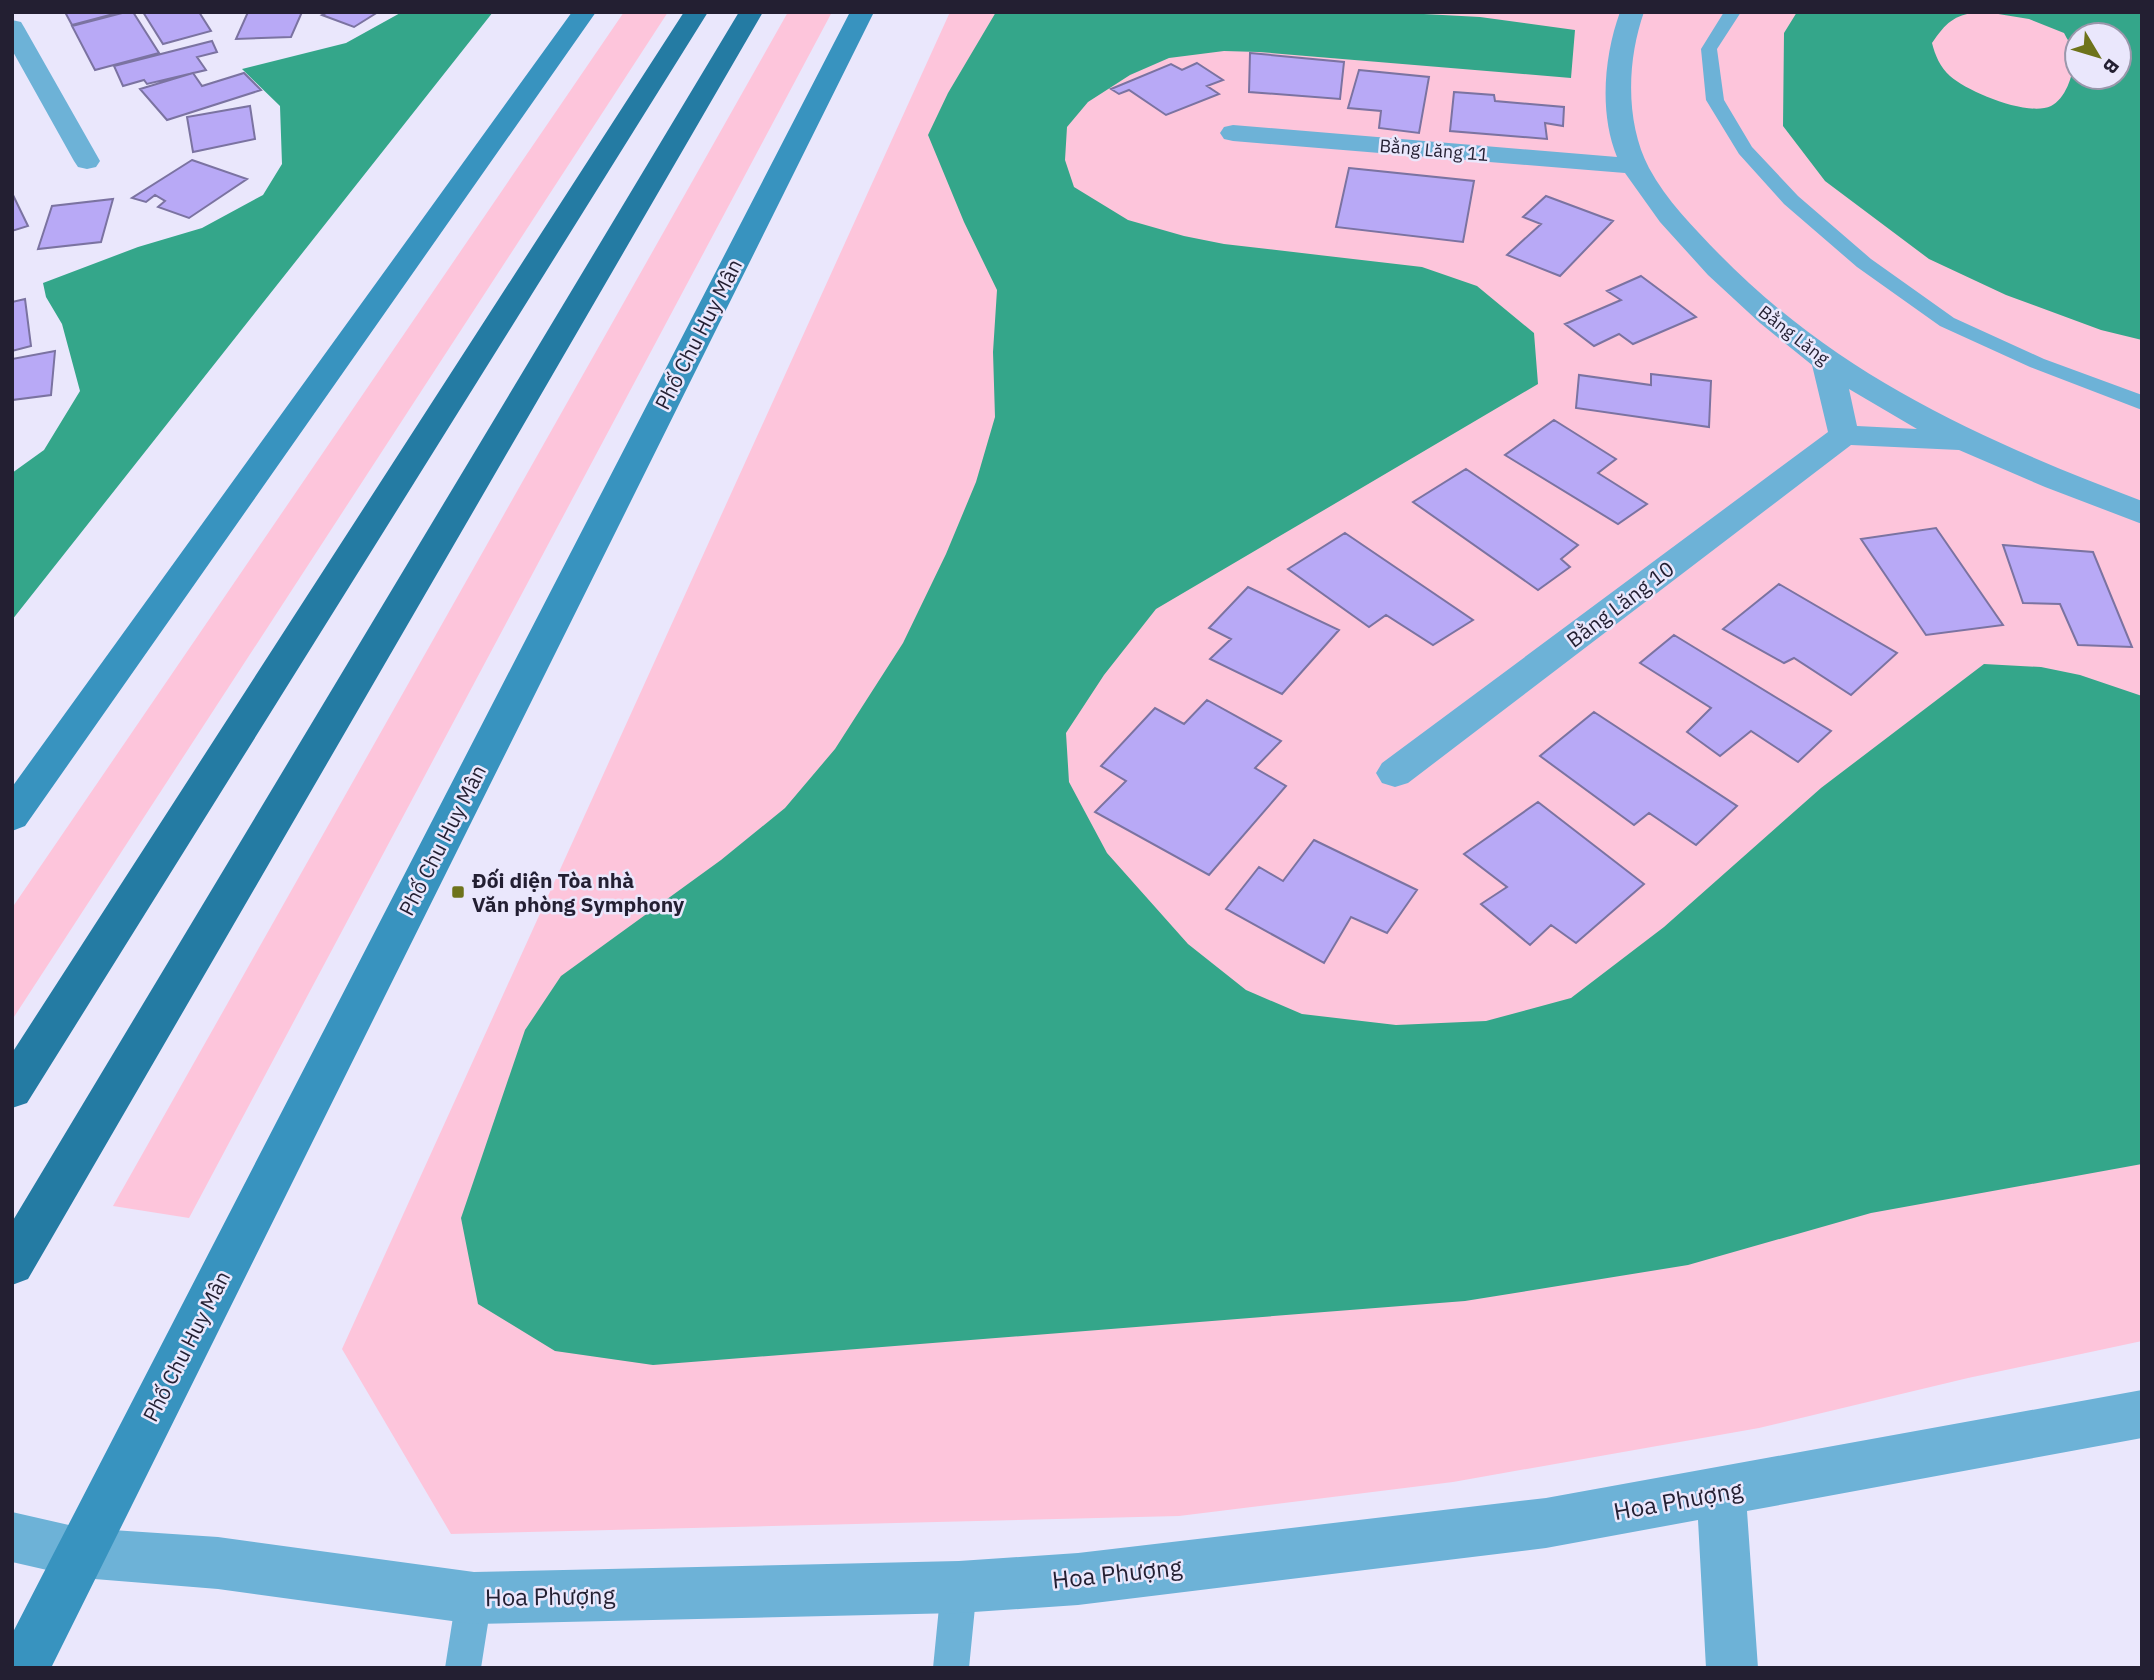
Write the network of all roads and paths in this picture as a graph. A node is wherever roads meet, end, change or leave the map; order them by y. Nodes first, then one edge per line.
1 (584, 12) edge
2 (696, 12) edge
3 (751, 12) edge
4 (862, 12) edge
5 (1632, 12) edge
6 (1733, 12) edge
7 (12, 27) edge
8 (1233, 133) dead end
9 (87, 161) dead end
10 (1634, 166) junction
11 (1827, 362) junction
12 (2142, 403) edge
13 (1844, 435) junction
14 (1973, 442) junction
15 (2142, 513) edge
16 (1395, 773) dead end
17 (12, 816) edge
18 (12, 1090) edge
19 (12, 1264) edge
20 (2142, 1414) edge
21 (1721, 1492) junction
22 (12, 1537) edge
23 (82, 1553) junction
24 (959, 1587) junction
25 (474, 1598) junction
26 (23, 1668) edge
27 (463, 1668) edge
28 (951, 1668) edge
29 (1732, 1668) edge

1 - 17 main road
2 - 18 main road
3 - 19 main road
4 - 23 main road, Phố Chu Huy Mân
5 - 10 street, Bằng Lăng
6 - 12 lane
7 - 9 street
8 - 10 street, Bằng Lăng 11
10 - 11 street, Bằng Lăng
11 - 13 street
11 - 14 street, Bằng Lăng
13 - 14 street
13 - 16 street, Bằng Lăng 10
14 - 15 street, Bằng Lăng
20 - 21 street, Hoa Phượng
21 - 24 street, Hoa Phượng
21 - 29 street
22 - 23 street, Hoa Phượng
23 - 25 street, Hoa Phượng
23 - 26 main road, Phố Chu Huy Mân
24 - 25 street, Hoa Phượng
24 - 28 lane
25 - 27 lane

